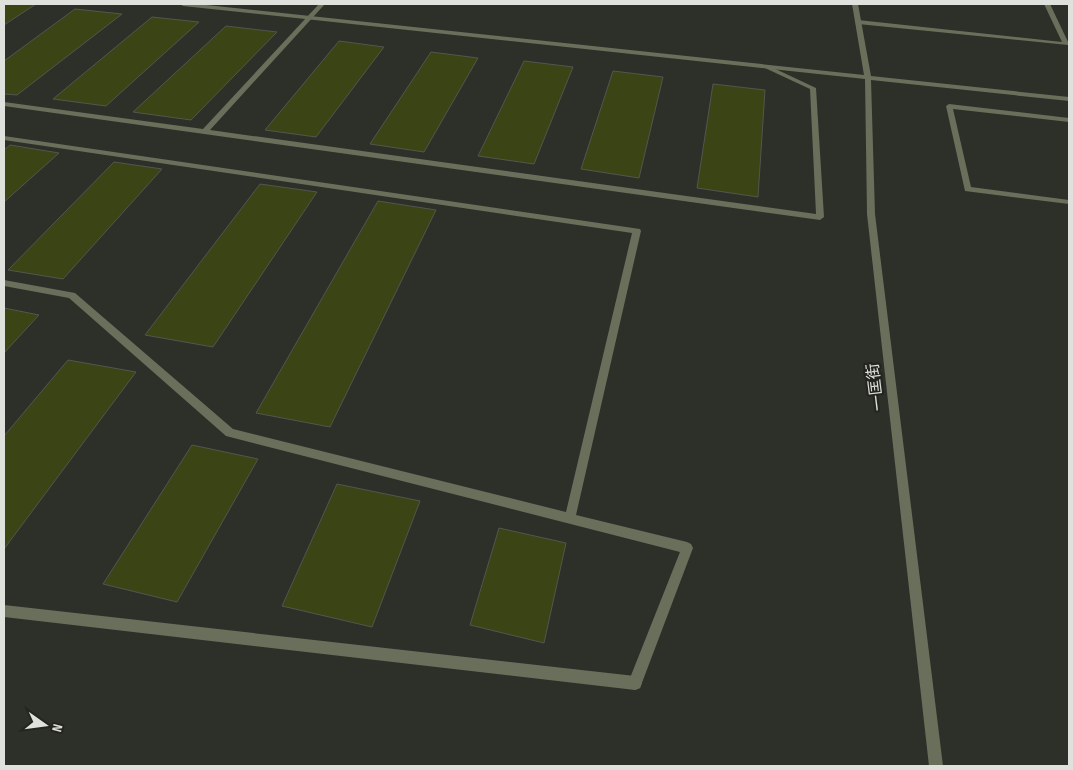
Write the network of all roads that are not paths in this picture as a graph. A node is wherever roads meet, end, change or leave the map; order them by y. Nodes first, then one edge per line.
1 (183, 4) edge
2 (322, 4) edge
3 (855, 4) edge
4 (1047, 4) edge
5 (309, 17) junction
6 (858, 22) junction
7 (767, 67) junction
8 (868, 77) junction
9 (1069, 100) edge
10 (4, 104) edge
11 (1069, 120) edge
12 (204, 132) junction
13 (4, 138) edge
14 (1068, 204) edge
15 (4, 282) edge
16 (570, 518) junction
17 (4, 611) edge
18 (936, 766) edge

1 - 5 street
2 - 5 street
3 - 6 street, 一匡街
4 - 6 street
5 - 7 street
5 - 12 street
6 - 8 street, 一匡街
7 - 8 street
7 - 12 street
8 - 9 street
8 - 18 street, 一匡街
10 - 12 street
11 - 14 street
13 - 16 street
15 - 16 street
16 - 17 street

